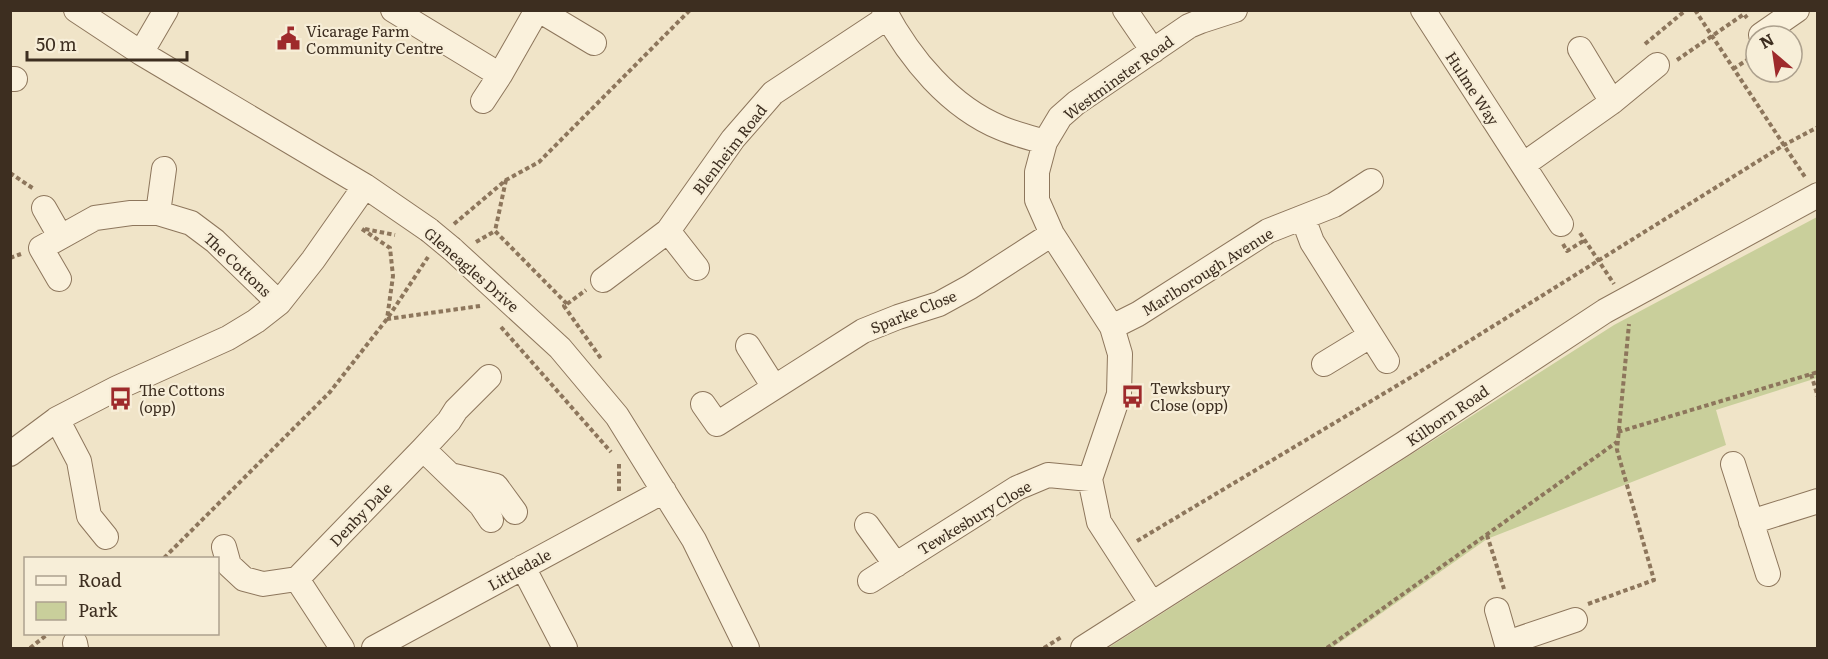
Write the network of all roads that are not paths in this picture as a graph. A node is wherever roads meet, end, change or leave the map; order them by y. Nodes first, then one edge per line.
1 (76, 10) edge
2 (166, 10) edge
3 (393, 10) edge
4 (538, 10) edge
5 (1125, 10) edge
6 (1235, 10) edge
7 (1423, 10) edge
8 (1797, 10) edge
9 (886, 14) edge
10 (1778, 24) edge
11 (594, 43) dead end
12 (1580, 49) dead end
13 (1153, 51) junction
14 (141, 53) junction
15 (1657, 65) road end
16 (500, 75) junction
17 (483, 101) dead end
18 (1612, 102) junction
19 (1045, 142) junction
20 (1523, 165) junction
21 (164, 169) dead end
22 (1371, 181) dead end
23 (365, 186) junction
24 (1817, 195) edge
25 (44, 208) dead end
26 (158, 213) junction
27 (1303, 218) junction
28 (1561, 224) road end
29 (668, 231) junction
30 (1052, 234) junction
31 (50, 242) junction
32 (697, 268) dead end
33 (59, 279) dead end
34 (603, 280) dead end
35 (279, 303) junction
36 (1112, 327) junction
37 (1370, 336) junction
38 (748, 346) dead end
39 (1387, 361) dead end
40 (1324, 364) dead end
41 (489, 377) dead end
42 (774, 387) junction
43 (703, 404) dead end
44 (57, 419) junction
45 (423, 449) junction
46 (10, 454) edge
47 (1732, 464) dead end
48 (448, 474) junction
49 (1090, 479) junction
50 (664, 491) junction
51 (1818, 501) edge
52 (514, 512) dead end
53 (491, 520) dead end
54 (1751, 522) junction
55 (867, 525) dead end
56 (106, 537) dead end
57 (224, 547) dead end
58 (896, 565) junction
59 (523, 567) junction
60 (1768, 574) dead end
61 (297, 579) junction
62 (870, 581) dead end
63 (1152, 604) junction
64 (1497, 610) road end
65 (1575, 620) road end
66 (1077, 640) edge
67 (1508, 646) edge
68 (342, 648) edge
69 (374, 648) edge
70 (565, 648) edge
71 (747, 648) edge

1 - 14 street, Gleneagles Drive
2 - 14 street
3 - 16 street
4 - 11 street
4 - 16 street
5 - 13 street
6 - 13 street, Westminster Road
7 - 20 street, Hulme Way
8 - 10 street
9 - 19 street, Blenheim Road
9 - 29 street, Blenheim Road
12 - 18 street
13 - 19 street, Westminster Road
14 - 23 street, Gleneagles Drive
15 - 18 street
16 - 17 street
18 - 20 street
19 - 30 street, Westminster Road
20 - 28 street, Hulme Way
21 - 26 street
22 - 27 street, Marlborough Avenue
23 - 35 street
23 - 50 street, Gleneagles Drive, bridge
24 - 63 street, Kilborn Road
25 - 31 street
26 - 31 street, The Cottons
26 - 35 street, The Cottons
27 - 36 street, Marlborough Avenue
27 - 37 street
29 - 32 street
29 - 34 street, Blenheim Road
30 - 36 street, Westminster Road
30 - 42 street, Sparke Close
31 - 33 street
35 - 44 street
36 - 49 street, Westminster Road
37 - 39 street
37 - 40 street
38 - 42 street
41 - 45 street, Denby Dale
42 - 43 street, Sparke Close
44 - 46 street
44 - 56 street
45 - 48 street
45 - 61 street, Denby Dale
47 - 54 street
48 - 52 street
48 - 53 street
49 - 58 street, Tewkesbury Close
49 - 63 street
50 - 59 street, Littledale
50 - 71 street, Gleneagles Drive
51 - 54 street
54 - 60 street
55 - 58 street
57 - 61 street
58 - 62 street, Tewkesbury Close
59 - 69 street, Littledale
59 - 70 street
61 - 68 street
63 - 66 street, Kilborn Road
64 - 67 street
65 - 67 street

